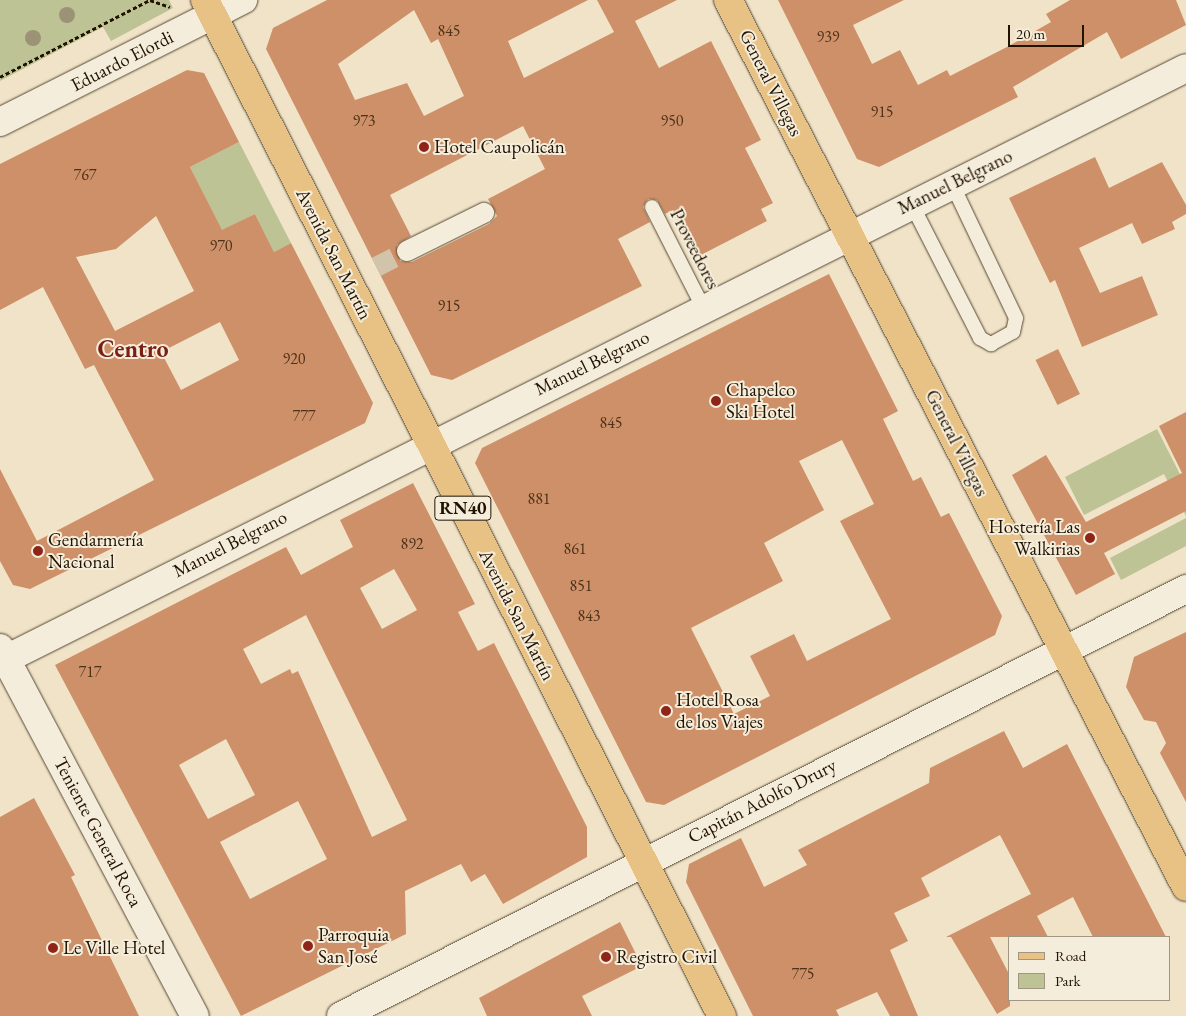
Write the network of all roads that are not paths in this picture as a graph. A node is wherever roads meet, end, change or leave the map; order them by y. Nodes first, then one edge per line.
1 (243, 0) edge
2 (728, 0) edge
3 (209, 8) edge
4 (1186, 68) edge
5 (0, 122) edge
6 (952, 184) junction
7 (912, 203) junction
8 (652, 207) dead end
9 (484, 213) dead end
10 (849, 234) junction
11 (407, 251) tunnel mouth
12 (704, 309) junction
13 (430, 442) junction
14 (1186, 589) edge
15 (1063, 648) junction
16 (2, 656) edge
17 (642, 862) junction
18 (1186, 886) edge
19 (195, 1016) edge
20 (341, 1016) edge
21 (722, 1016) edge

1 - 3 street, Eduardo Elordi
2 - 10 main road, General Villegas
3 - 5 street, Eduardo Elordi
3 - 13 main road, Avenida San Martín / RN40
4 - 6 street, Manuel Belgrano
6 - 7 street, Manuel Belgrano
6 - 7 lane
7 - 10 street, Manuel Belgrano
8 - 12 lane, Proveedores
9 - 11 street
10 - 12 street, Manuel Belgrano
10 - 15 main road, General Villegas
12 - 13 street, Manuel Belgrano
13 - 16 street, Manuel Belgrano
13 - 17 main road, Avenida San Martín / RN40
14 - 15 street, Capitán Adolfo Drury
15 - 17 street, Capitán Adolfo Drury
15 - 18 main road, General Villegas
16 - 19 street, Teniente General Roca
17 - 20 street, Capitán Adolfo Drury
17 - 21 main road, Avenida San Martín / RN40

